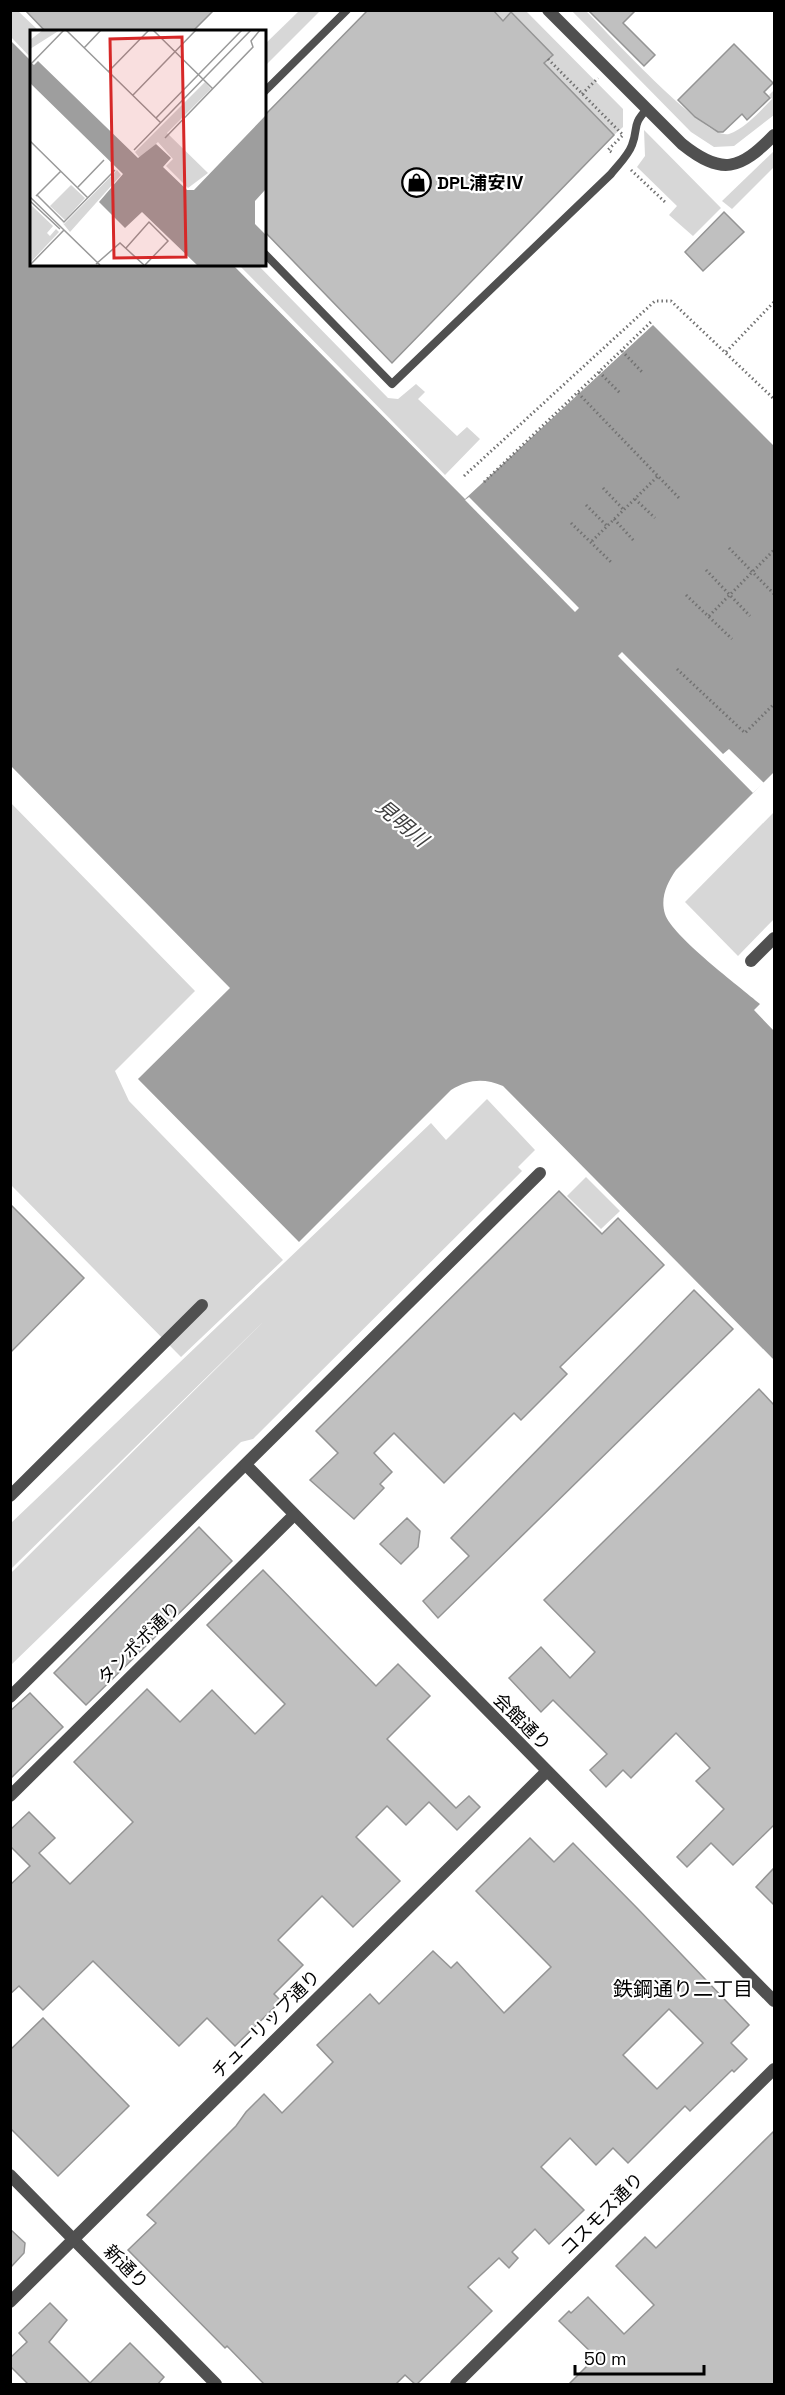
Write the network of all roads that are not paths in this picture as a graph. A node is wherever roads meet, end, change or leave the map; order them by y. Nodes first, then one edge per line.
1 (347, 10) edge
2 (548, 10) edge
3 (266, 90) edge
4 (647, 109) junction
5 (774, 135) edge
6 (266, 255) edge
7 (774, 938) edge
8 (751, 961) dead end
9 (540, 1173) dead end
10 (202, 1305) dead end
11 (246, 1465) junction
12 (10, 1496) edge
13 (293, 1516) junction
14 (10, 1697) edge
15 (546, 1772) junction
16 (10, 1796) edge
17 (774, 2001) edge
18 (774, 2069) edge
19 (10, 2175) edge
20 (74, 2240) junction
21 (10, 2302) edge
22 (216, 2385) edge
23 (456, 2385) edge

1 - 3 lane
2 - 4 street
4 - 5 street
4 - 6 lane
7 - 8 street
9 - 11 street
10 - 12 street
11 - 13 street, 会館通り
11 - 14 street
13 - 15 street, 会館通り
13 - 16 street, タンポポ通り
15 - 17 street, 会館通り
15 - 20 street, チューリップ通り
18 - 23 street, コスモス通り
19 - 20 street, 新通り
20 - 21 street, チューリップ通り
20 - 22 street, 新通り

